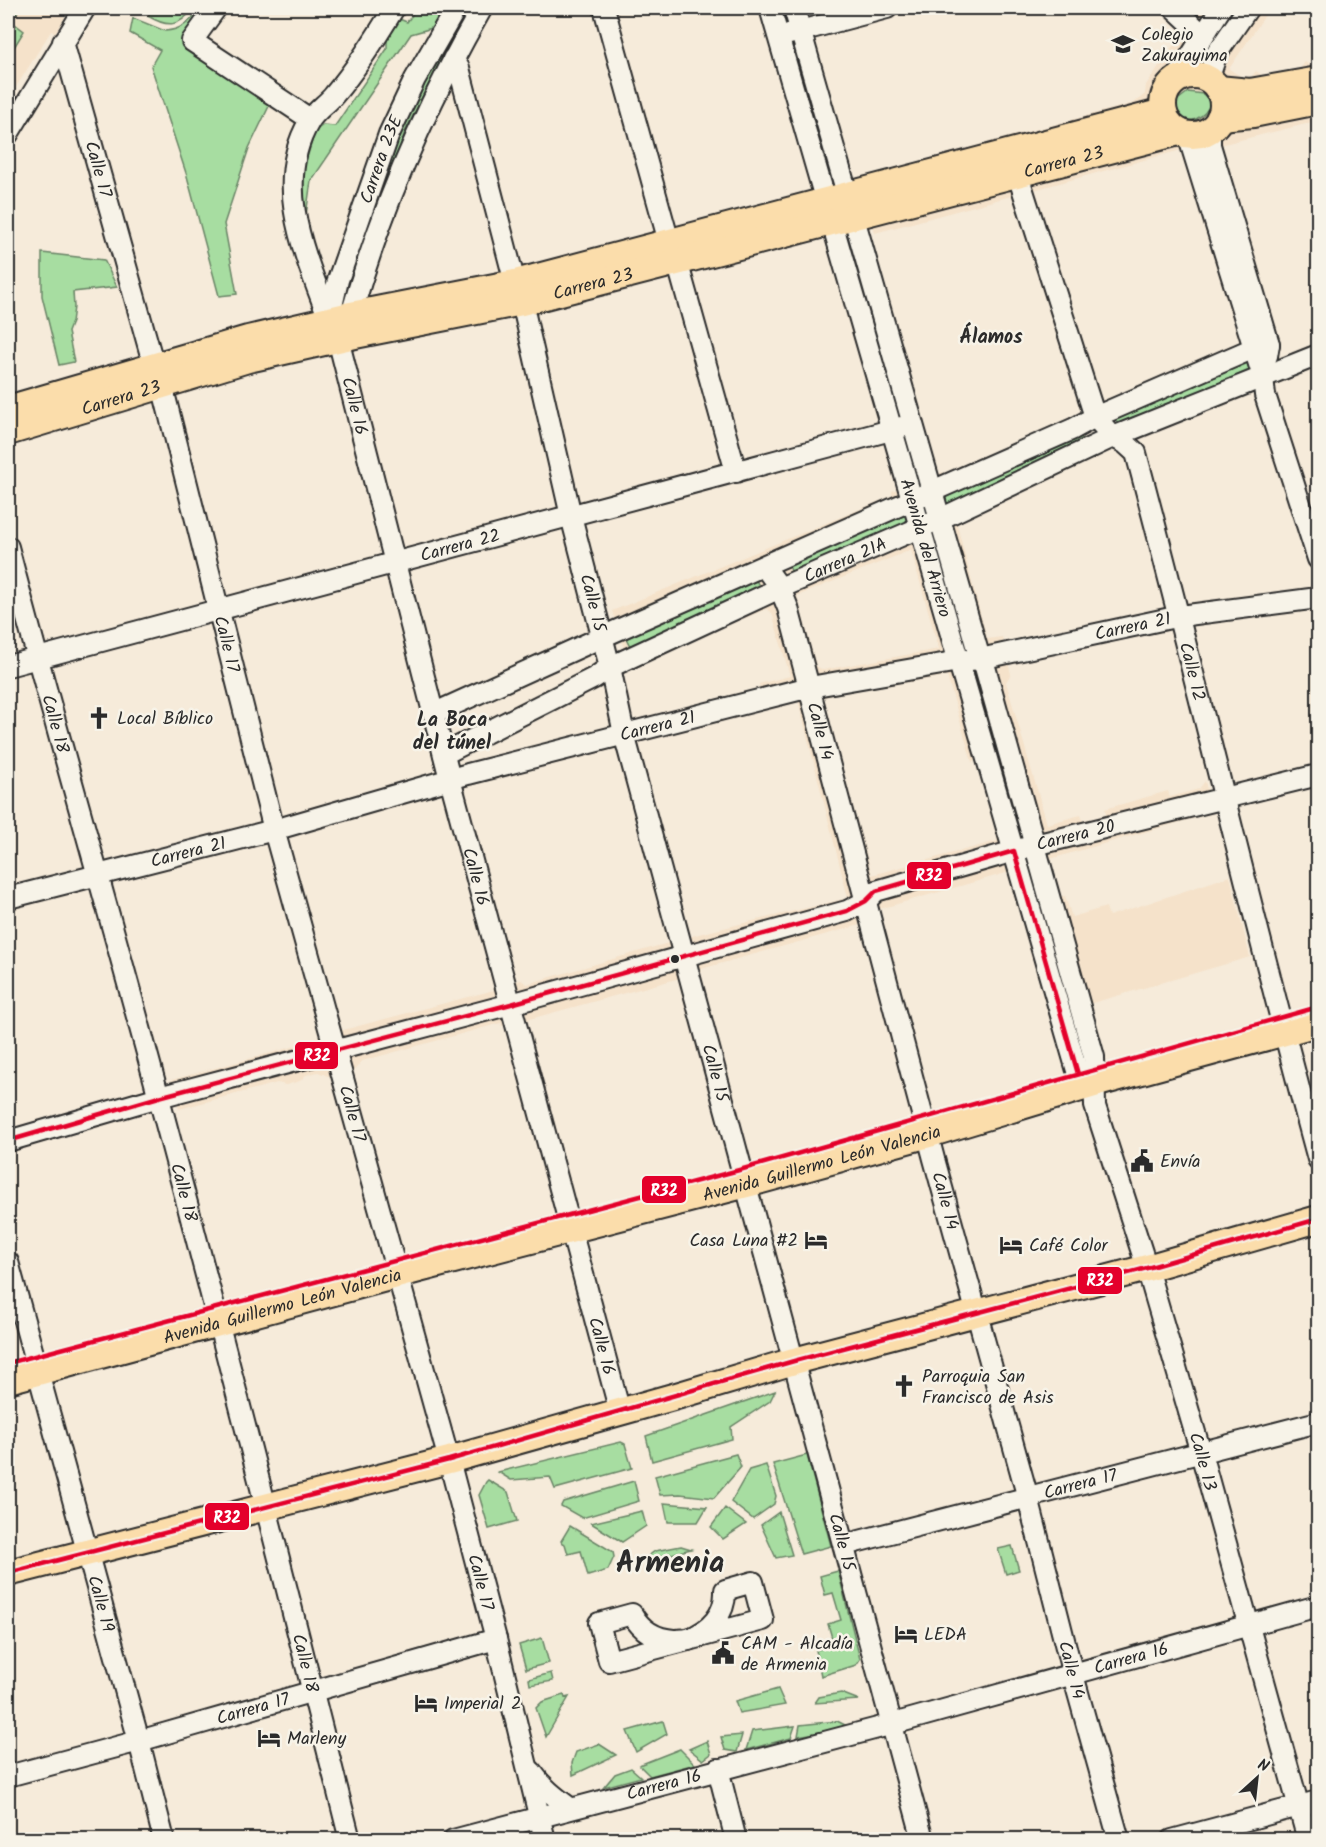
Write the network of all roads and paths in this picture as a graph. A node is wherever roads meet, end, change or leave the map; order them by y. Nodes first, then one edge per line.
1 (85, 8) edge
2 (216, 8) edge
3 (394, 8) edge
4 (456, 8) edge
5 (482, 8) edge
6 (604, 8) edge
7 (770, 8) edge
8 (794, 8) edge
9 (887, 8) edge
10 (1174, 8) edge
11 (1221, 8) edge
12 (1248, 8) edge
13 (801, 31) junction
14 (1202, 34) junction
15 (778, 37) junction
16 (63, 42) junction
17 (453, 60) junction
18 (1318, 80) edge
19 (1175, 81) junction
20 (1213, 84) junction
21 (1318, 101) edge
22 (310, 119) junction
23 (1192, 125) junction
24 (8, 134) edge
25 (1017, 172) junction
26 (839, 208) junction
27 (673, 252) junction
28 (518, 293) junction
29 (339, 324) junction
30 (1261, 346) junction
31 (1318, 355) edge
32 (158, 376) junction
33 (1263, 377) junction
34 (8, 409) edge
35 (1095, 417) junction
36 (913, 424) junction
37 (891, 430) junction
38 (8, 432) edge
39 (1113, 437) junction
40 (735, 472) junction
41 (932, 490) junction
42 (912, 499) junction
43 (571, 516) junction
44 (940, 519) junction
45 (920, 528) junction
46 (8, 547) edge
47 (1318, 559) edge
48 (395, 563) junction
49 (764, 566) junction
50 (780, 588) junction
51 (1318, 598) edge
52 (219, 609) junction
53 (1180, 616) junction
54 (602, 637) junction
55 (37, 658) junction
56 (980, 659) junction
57 (959, 661) junction
58 (8, 666) edge
59 (610, 667) junction
60 (810, 687) junction
61 (435, 713) junction
62 (624, 734) junction
63 (444, 754) junction
64 (1318, 775) edge
65 (450, 779) junction
66 (1224, 799) junction
67 (274, 830) junction
68 (1035, 845) junction
69 (1014, 851) junction
70 (99, 875) junction
71 (8, 898) edge
72 (866, 901) junction
73 (685, 954) junction
74 (511, 1004) junction
75 (1318, 1023) edge
76 (1284, 1034) junction
77 (337, 1050) junction
78 (1088, 1086) junction
79 (159, 1097) junction
80 (929, 1134) junction
81 (8, 1141) edge
82 (1318, 1160) edge
83 (747, 1184) junction
84 (1318, 1219) edge
85 (572, 1230) junction
86 (8, 1262) edge
87 (1147, 1268) junction
88 (397, 1275) junction
89 (976, 1313) junction
90 (220, 1324) junction
91 (794, 1361) junction
92 (38, 1372) junction
93 (8, 1380) edge
94 (620, 1412) junction
95 (1318, 1422) edge
96 (1201, 1453) junction
97 (449, 1460) junction
98 (1028, 1498) junction
99 (266, 1508) junction
100 (844, 1545) junction
101 (87, 1554) junction
102 (8, 1573) edge
103 (1318, 1606) edge
104 (1248, 1625) junction
105 (496, 1639) junction
106 (1072, 1675) junction
107 (313, 1692) junction
108 (883, 1726) junction
109 (139, 1741) junction
110 (526, 1765) junction
111 (718, 1769) junction
112 (8, 1776) edge
113 (1318, 1801) edge
114 (1298, 1807) junction
115 (570, 1808) junction
116 (539, 1817) junction
117 (164, 1839) edge
118 (350, 1839) edge
119 (453, 1839) edge
120 (545, 1839) edge
121 (736, 1839) edge
122 (923, 1839) edge
123 (1119, 1839) edge
124 (1172, 1839) edge
125 (1308, 1839) edge

1 - 16 street
2 - 22 street
3 - 22 street
4 - 29 street, Carrera 23E
5 - 17 street, Carrera 23E
6 - 27 street
7 - 15 street, Avenida del Arriero
8 - 13 street, Avenida del Arriero
9 - 13 street
10 - 14 street
11 - 14 street
12 - 20 street
13 - 15 street
13 - 26 street, Avenida del Arriero
14 - 19 street
15 - 26 street, Avenida del Arriero
16 - 24 street
16 - 32 street, Calle 17
17 - 28 street, Calle 15
17 - 29 street, Carrera 23E
18 - 20 main road
19 - 20 main road
19 - 23 main road
20 - 23 main road
21 - 23 main road, Carrera 23
22 - 29 street, Calle 16
23 - 25 main road, Carrera 23
23 - 26 main road, Carrera 23
23 - 30 street
25 - 26 main road, Carrera 23
25 - 35 street, Calle 12
26 - 27 main road, Carrera 23
26 - 36 street, Avenida del Arriero
26 - 37 street, Avenida del Arriero
27 - 28 main road, Carrera 23
27 - 40 street
28 - 29 main road, Carrera 23
28 - 43 street, Calle 15
29 - 32 main road, Carrera 23
29 - 48 street, Calle 16
30 - 33 street
30 - 35 street, Carrera 21A
31 - 33 street, Carrera 21A
32 - 34 main road, Carrera 23
32 - 38 main road, Carrera 23
32 - 52 street, Calle 17
33 - 39 street, Carrera 21A
33 - 47 street
35 - 39 street, Calle 12
35 - 41 street, Carrera 21A
36 - 37 street, Carrera 22
36 - 41 street, Avenida del Arriero
37 - 40 street, Carrera 22
37 - 42 street, Avenida del Arriero
39 - 44 street, Carrera 21A
39 - 53 street, Calle 12
40 - 43 street, Carrera 22
41 - 42 street, Carrera 21A
41 - 44 street, Avenida del Arriero
42 - 45 street, Avenida del Arriero
42 - 49 street, Carrera 21A
43 - 48 street, Carrera 22
43 - 54 street, Calle 15
44 - 45 street, Carrera 21A
44 - 56 street, Avenida del Arriero
45 - 50 street, Carrera 21A
45 - 57 street, Avenida del Arriero
46 - 55 street, Calle 18
48 - 52 street, Carrera 22
48 - 61 street, Calle 16
49 - 50 street, Calle 14
49 - 54 street, Carrera 21A
50 - 59 street, Carrera 21A
50 - 60 street, Calle 14
51 - 53 street, Carrera 21
52 - 55 street, Carrera 22
52 - 67 street, Calle 17
53 - 56 street, Carrera 21
53 - 66 street, Calle 12
54 - 59 street, Calle 15
54 - 61 street, Carrera 21A
55 - 58 street, Carrera 22
55 - 70 street, Calle 18
56 - 57 street, Carrera 21
56 - 68 street, Avenida del Arriero
57 - 60 street, Carrera 21
57 - 69 street, Avenida del Arriero
59 - 62 street, Calle 15
59 - 63 street, Carrera 21A
60 - 62 street, Carrera 21
60 - 72 street, Calle 14
61 - 63 street, Calle 16
62 - 65 street, Carrera 21
62 - 73 street, Calle 15
63 - 65 street, Calle 16
64 - 66 street, Carrera 20
65 - 67 street, Carrera 21
65 - 74 street, Calle 16
66 - 68 street, Carrera 20
66 - 76 street, Calle 12
67 - 70 street, Carrera 21
67 - 77 street, Calle 17
68 - 69 street, Carrera 20
68 - 78 street, Avenida del Arriero
69 - 72 street, Carrera 20
69 - 78 street, Avenida del Arriero
70 - 71 street, Carrera 21
70 - 79 street, Calle 18
72 - 73 street, Carrera 20
72 - 80 street, Calle 14
73 - 74 street, Carrera 20
73 - 83 street, Calle 15
74 - 77 street, Carrera 20
74 - 85 street, Calle 16
75 - 76 main road, Avenida Guillermo León Valencia
76 - 78 main road, Avenida Guillermo León Valencia
76 - 82 street, Calle 12
77 - 79 street, Carrera 20
77 - 88 street, Calle 17
78 - 80 main road, Avenida Guillermo León Valencia
78 - 87 street, Calle 13
79 - 81 street, Carrera 20
79 - 90 street, Calle 18
80 - 83 main road, Avenida Guillermo León Valencia
80 - 89 street, Calle 14
83 - 85 main road, Avenida Guillermo León Valencia
83 - 91 street, Calle 15
84 - 87 main road
85 - 88 main road, Avenida Guillermo León Valencia
85 - 94 street, Calle 16
86 - 92 street, Calle 19
87 - 89 main road
87 - 96 street, Calle 13
88 - 90 main road, Avenida Guillermo León Valencia
88 - 97 street, Calle 17
89 - 91 main road
89 - 98 street, Calle 14
90 - 92 main road, Avenida Guillermo León Valencia
90 - 99 street, Calle 18
91 - 94 main road
91 - 100 street, Calle 15
92 - 93 main road, Avenida Guillermo León Valencia
92 - 101 street, Calle 19
94 - 97 main road
95 - 96 street, Carrera 17
96 - 98 street, Carrera 17
96 - 104 street, Calle 13
97 - 99 main road
97 - 105 street, Calle 17
98 - 100 street, Carrera 17
98 - 106 street, Calle 14
99 - 101 main road
99 - 107 street, Calle 18
100 - 108 street, Calle 15
101 - 102 main road
101 - 109 street, Calle 19
103 - 104 street, Carrera 16
104 - 106 street, Carrera 16
104 - 114 street, Calle 13
105 - 107 street, Carrera 17
105 - 110 street, Calle 17
106 - 108 street, Carrera 16
106 - 123 street, Calle 14
107 - 109 street, Carrera 17
107 - 118 street, Calle 18
108 - 111 street, Carrera 16
108 - 122 street, Calle 15
109 - 112 street, Carrera 17
109 - 117 street, Calle 19
110 - 115 street
110 - 116 street, Calle 17
111 - 115 street, Carrera 16
111 - 121 street
113 - 114 street
114 - 124 street
114 - 125 street, Calle 13
115 - 116 street, Carrera 16
116 - 119 street, Carrera 16
116 - 120 street, Calle 17

